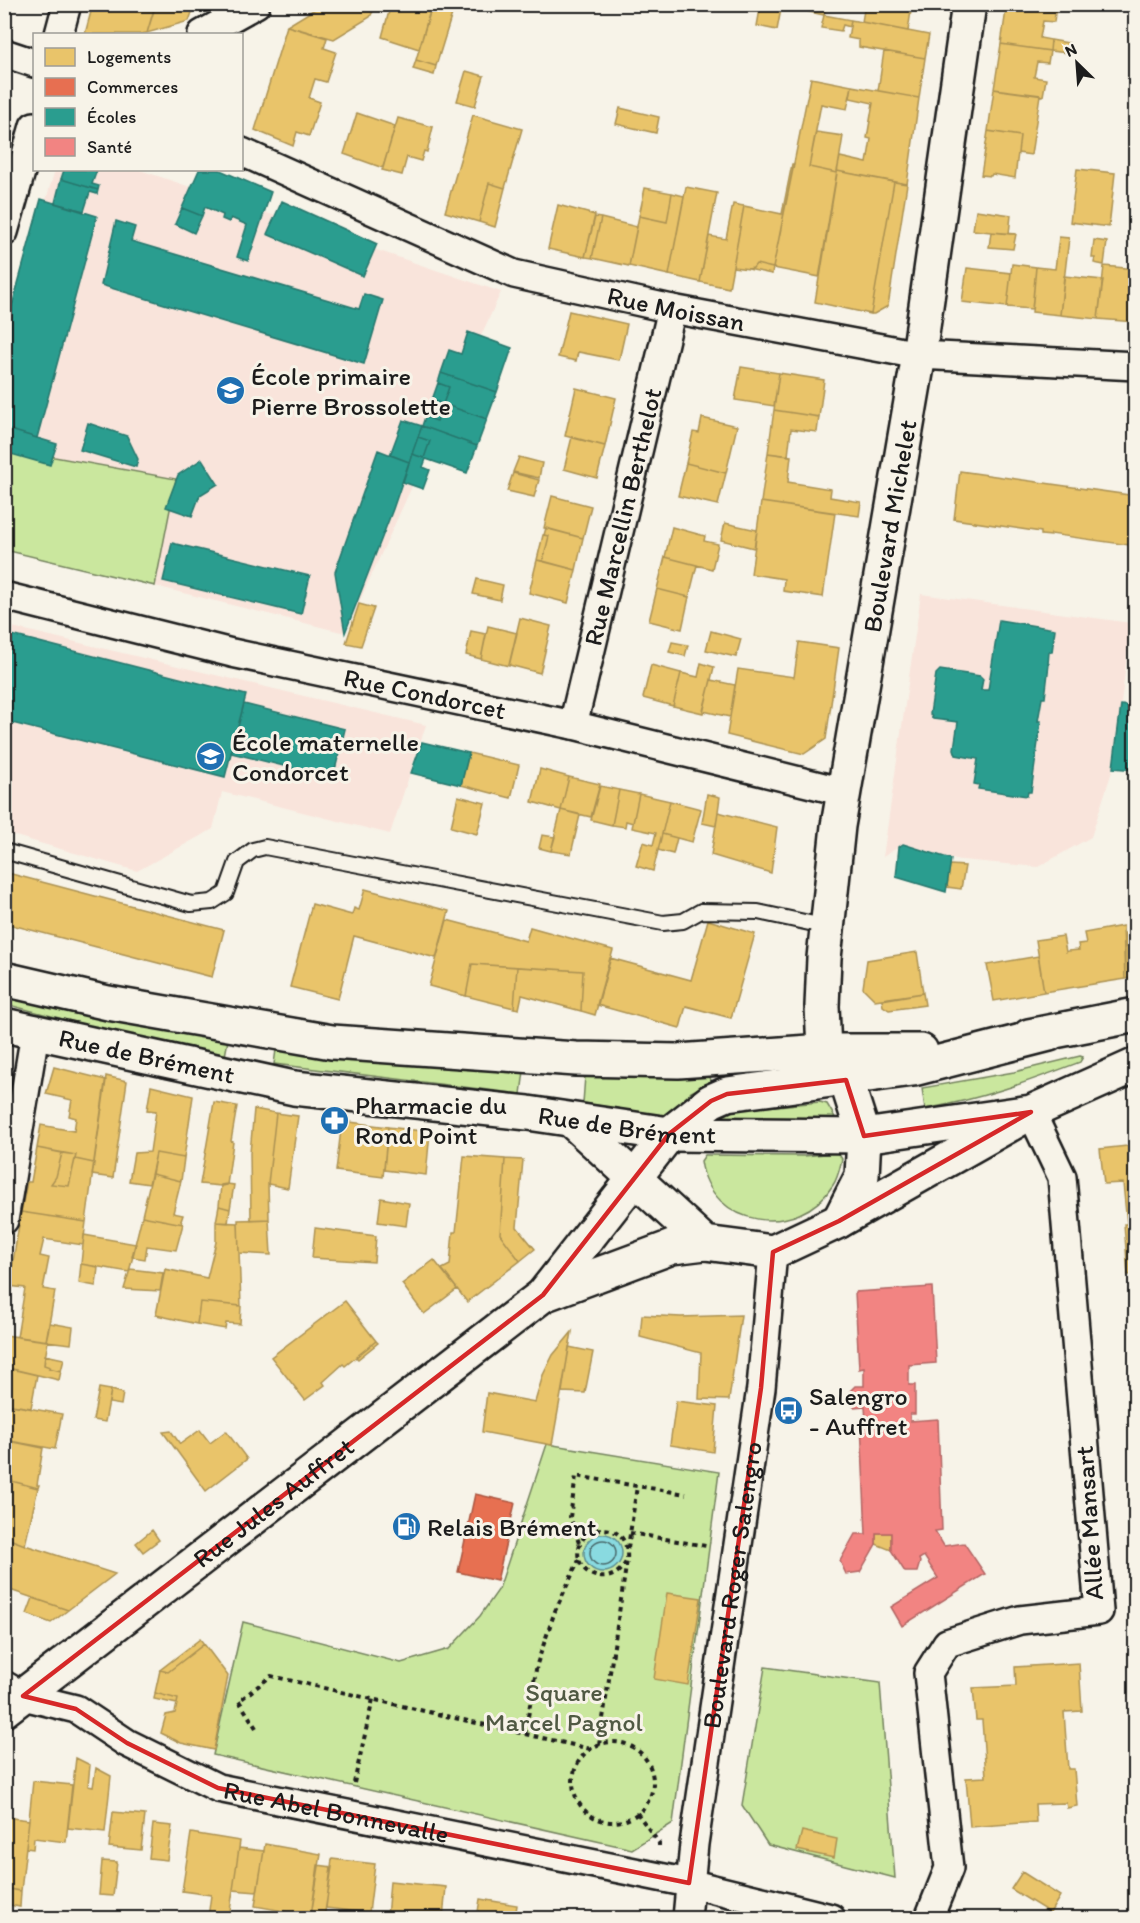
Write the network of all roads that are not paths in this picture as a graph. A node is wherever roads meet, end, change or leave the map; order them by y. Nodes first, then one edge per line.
1 (67, 4) edge
2 (256, 4) edge
3 (969, 4) edge
4 (59, 33) edge
5 (204, 33) edge
6 (4, 53) edge
7 (33, 63) edge
8 (33, 130) edge
9 (243, 152) edge
10 (4, 232) edge
11 (672, 309) junction
12 (919, 355) junction
13 (1136, 366) edge
14 (4, 596) edge
15 (573, 725) junction
16 (844, 792) junction
17 (4, 851) edge
18 (828, 927) junction
19 (4, 979) edge
20 (1136, 1014) edge
21 (20, 1029) edge
22 (1049, 1034) junction
23 (824, 1051) junction
24 (1136, 1065) edge
25 (846, 1080) junction
26 (1030, 1112) junction
27 (572, 1121) junction
28 (669, 1134) junction
29 (864, 1136) junction
30 (633, 1178) junction
31 (4, 1220) edge
32 (839, 1221) junction
33 (705, 1243) junction
34 (773, 1252) junction
35 (543, 1294) junction
36 (11, 1697) edge
37 (689, 1883) junction
38 (687, 1918) edge
39 (831, 1918) edge
40 (929, 1918) edge

1 - 4 street
2 - 5 street
3 - 12 main road, Boulevard Michelet
6 - 7 street
8 - 10 street
9 - 11 street, Rue Moissan
11 - 12 street, Rue Moissan
11 - 15 street, Rue Marcellin Berthelot
12 - 13 street, Rue Moissan
12 - 16 main road, Boulevard Michelet
14 - 15 street, Rue Condorcet
15 - 16 street, Rue Condorcet
16 - 18 main road, Boulevard Michelet
17 - 18 lane
18 - 23 main road, Boulevard Michelet
19 - 23 main road, Rue de Brément
20 - 22 main road, Rue de Brément
21 - 27 main road, Rue de Brément
21 - 31 street
22 - 23 main road, Rue de Brément
22 - 25 main road, Rue Jules Auffret
23 - 25 main road
24 - 26 main road, Rue de Brément
25 - 28 main road, Rue Jules Auffret
25 - 29 main road
26 - 29 main road, Rue de Brément
26 - 32 main road
26 - 40 street, Allée Mansart
27 - 28 main road, Rue de Brément
27 - 30 main road
28 - 29 main road, Rue de Brément
28 - 30 main road, Rue Jules Auffret
29 - 32 main road
30 - 33 main road
30 - 35 main road, Rue Jules Auffret
32 - 34 main road
33 - 34 main road, Rue Jules Auffret
33 - 35 main road, Rue Jules Auffret
34 - 37 street, Boulevard Roger Salengro
35 - 36 main road, Rue Jules Auffret
36 - 37 street, Rue Abel Bonnevalle
37 - 38 street, Boulevard Roger Salengro
37 - 39 street, Rue Abel Bonnevalle

